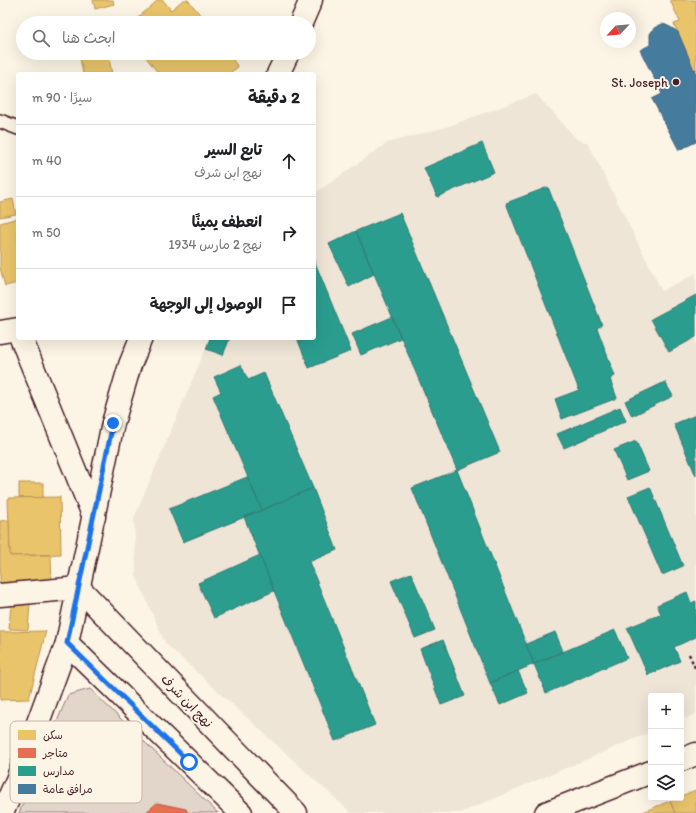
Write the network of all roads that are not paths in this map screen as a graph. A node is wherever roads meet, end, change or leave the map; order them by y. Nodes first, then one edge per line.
1 (311, 0) edge
2 (304, 16) edge
3 (285, 60) edge
4 (279, 72) edge
5 (0, 121) edge
6 (16, 127) edge
7 (16, 329) edge
8 (0, 332) edge
9 (22, 340) edge
10 (140, 340) edge
11 (94, 517) junction
12 (79, 588) junction
13 (0, 595) edge
14 (67, 643) junction
15 (39, 721) edge
16 (696, 754) edge
17 (684, 759) edge
18 (648, 773) edge
19 (10, 795) edge
20 (2, 813) edge
21 (241, 813) edge
22 (296, 813) edge
23 (546, 813) edge

1 - 2 street
3 - 4 street
5 - 6 lane
7 - 8 street
9 - 11 street
10 - 11 street
11 - 12 street
12 - 13 street
12 - 14 street
12 - 22 street, نهج ابن شرف
14 - 15 street
14 - 21 street
16 - 17 street
18 - 23 street
19 - 20 street

